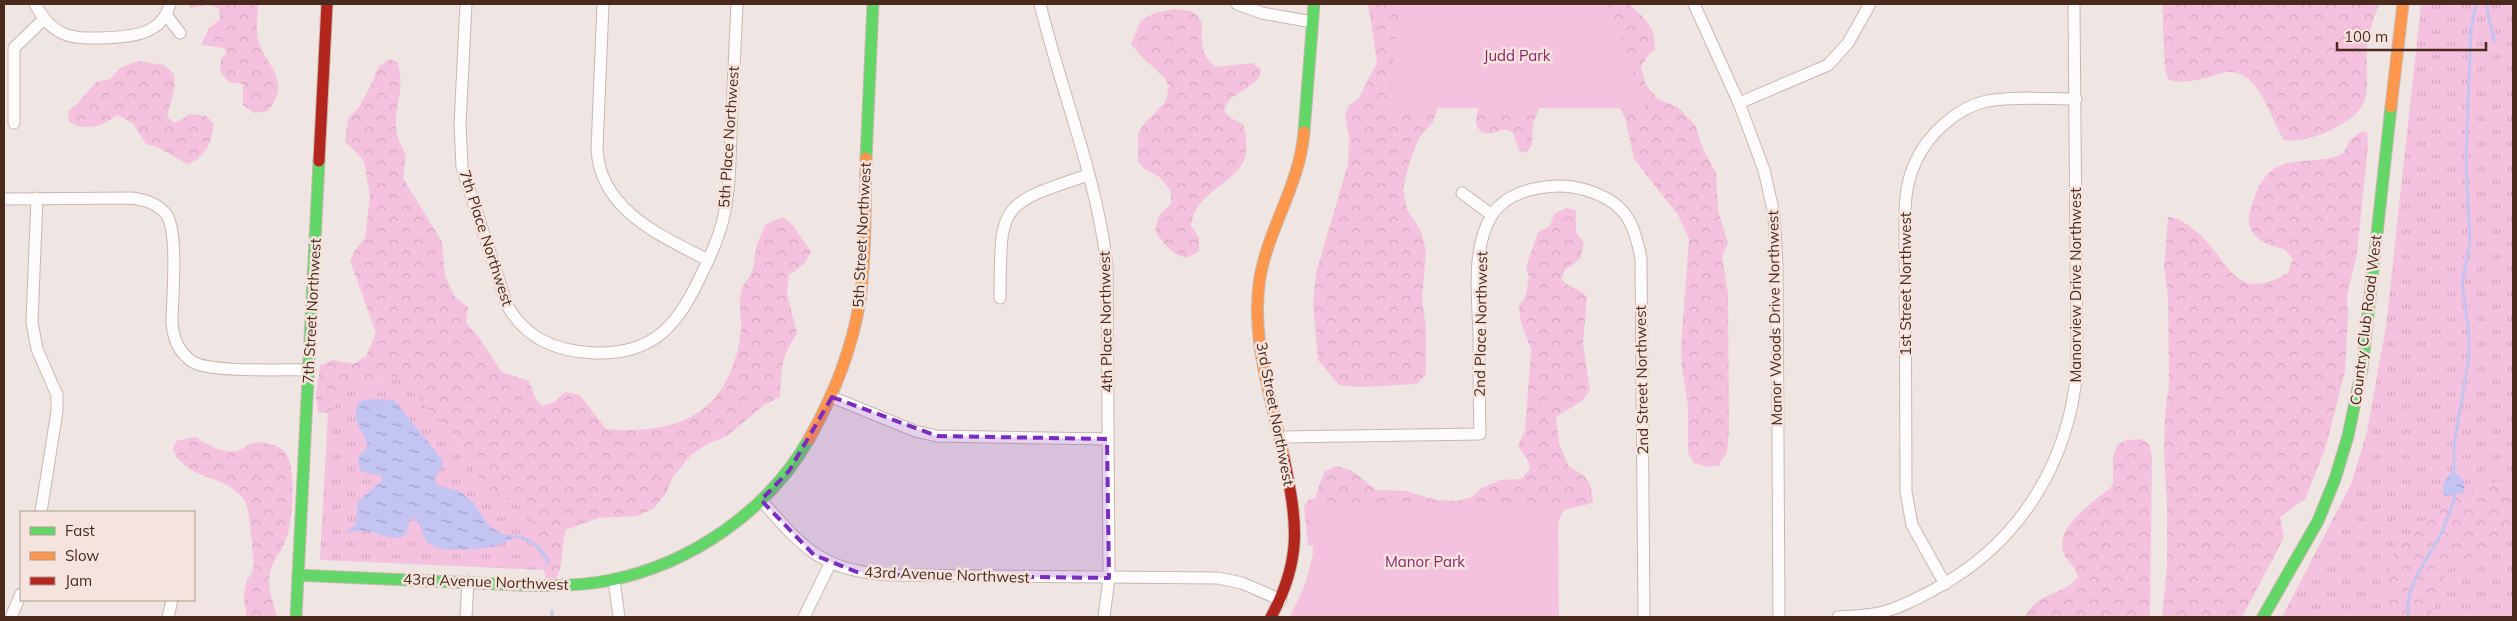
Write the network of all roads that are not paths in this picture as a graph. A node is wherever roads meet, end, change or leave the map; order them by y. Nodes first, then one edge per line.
1 (35, 4) edge
2 (170, 4) edge
3 (327, 4) edge
4 (466, 4) edge
5 (603, 4) edge
6 (737, 4) edge
7 (873, 4) edge
8 (1040, 4) edge
9 (1237, 4) edge
10 (1314, 4) edge
11 (1694, 4) edge
12 (1870, 4) edge
13 (2074, 4) edge
14 (2403, 4) edge
15 (167, 16) junction
16 (44, 19) junction
17 (1312, 22) junction
18 (180, 33) dead end
19 (9, 48) edge
20 (9, 82) edge
21 (2076, 99) junction
22 (1739, 103) junction
23 (14, 123) dead end
24 (1088, 175) junction
25 (1462, 193) dead end
26 (37, 198) junction
27 (4, 199) edge
28 (1492, 215) junction
29 (708, 260) junction
30 (1000, 298) dead end
31 (598, 353) joint
32 (310, 370) junction
33 (832, 397) junction
34 (1281, 437) junction
35 (1107, 439) junction
36 (761, 500) junction
37 (41, 511) edge
38 (830, 564) junction
39 (298, 576) junction
40 (1109, 578) junction
41 (614, 580) junction
42 (468, 582) junction
43 (1945, 584) junction
44 (20, 596) edge
45 (1281, 600) junction
46 (172, 601) edge
47 (11, 617) edge
48 (168, 617) edge
49 (296, 617) edge
50 (466, 617) edge
51 (619, 617) edge
52 (804, 617) edge
53 (1104, 617) edge
54 (1271, 617) edge
55 (1644, 617) edge
56 (1779, 617) edge
57 (1838, 617) edge
58 (2263, 617) edge

1 - 16 street
2 - 15 street
3 - 32 street, 7th Street Northwest
4 - 31 street, 7th Place Northwest
5 - 29 street
6 - 29 street, 5th Place Northwest
7 - 33 street, 5th Street Northwest
8 - 24 street, 4th Place Northwest
9 - 17 street
10 - 17 street, 3rd Street Northwest
11 - 22 street, Manor Woods Drive Northwest
12 - 22 street
13 - 21 street, Manorview Drive Northwest
14 - 58 street, Country Club Road West
15 - 16 street
15 - 18 street
16 - 19 street
17 - 34 street, 3rd Street Northwest
19 - 20 street
20 - 23 street
21 - 43 street, Manorview Drive Northwest
21 - 43 street, 1st Street Northwest
22 - 56 street, Manor Woods Drive Northwest
24 - 30 street
24 - 35 street, 4th Place Northwest
25 - 28 street
26 - 27 street
26 - 32 street
26 - 37 street
28 - 34 street, 2nd Place Northwest
28 - 55 street, 2nd Street Northwest
29 - 31 street, 5th Place Northwest
32 - 39 street, 7th Street Northwest
33 - 35 street
33 - 36 street, 5th Street Northwest
34 - 45 street, 3rd Street Northwest
35 - 40 street, 4th Place Northwest
36 - 38 street, 43rd Avenue Northwest
36 - 41 street, 43rd Avenue Northwest
38 - 40 street, 43rd Avenue Northwest
38 - 52 street
39 - 42 street, 43rd Avenue Northwest
39 - 49 street, 7th Street Northwest
40 - 45 street, 43rd Avenue Northwest
40 - 53 street, 4th Place Northwest
41 - 42 street, 43rd Avenue Northwest
41 - 51 street
42 - 50 street
43 - 57 street, Manorview Drive Northwest
44 - 47 street
45 - 54 street, 3rd Street Northwest
46 - 48 street

